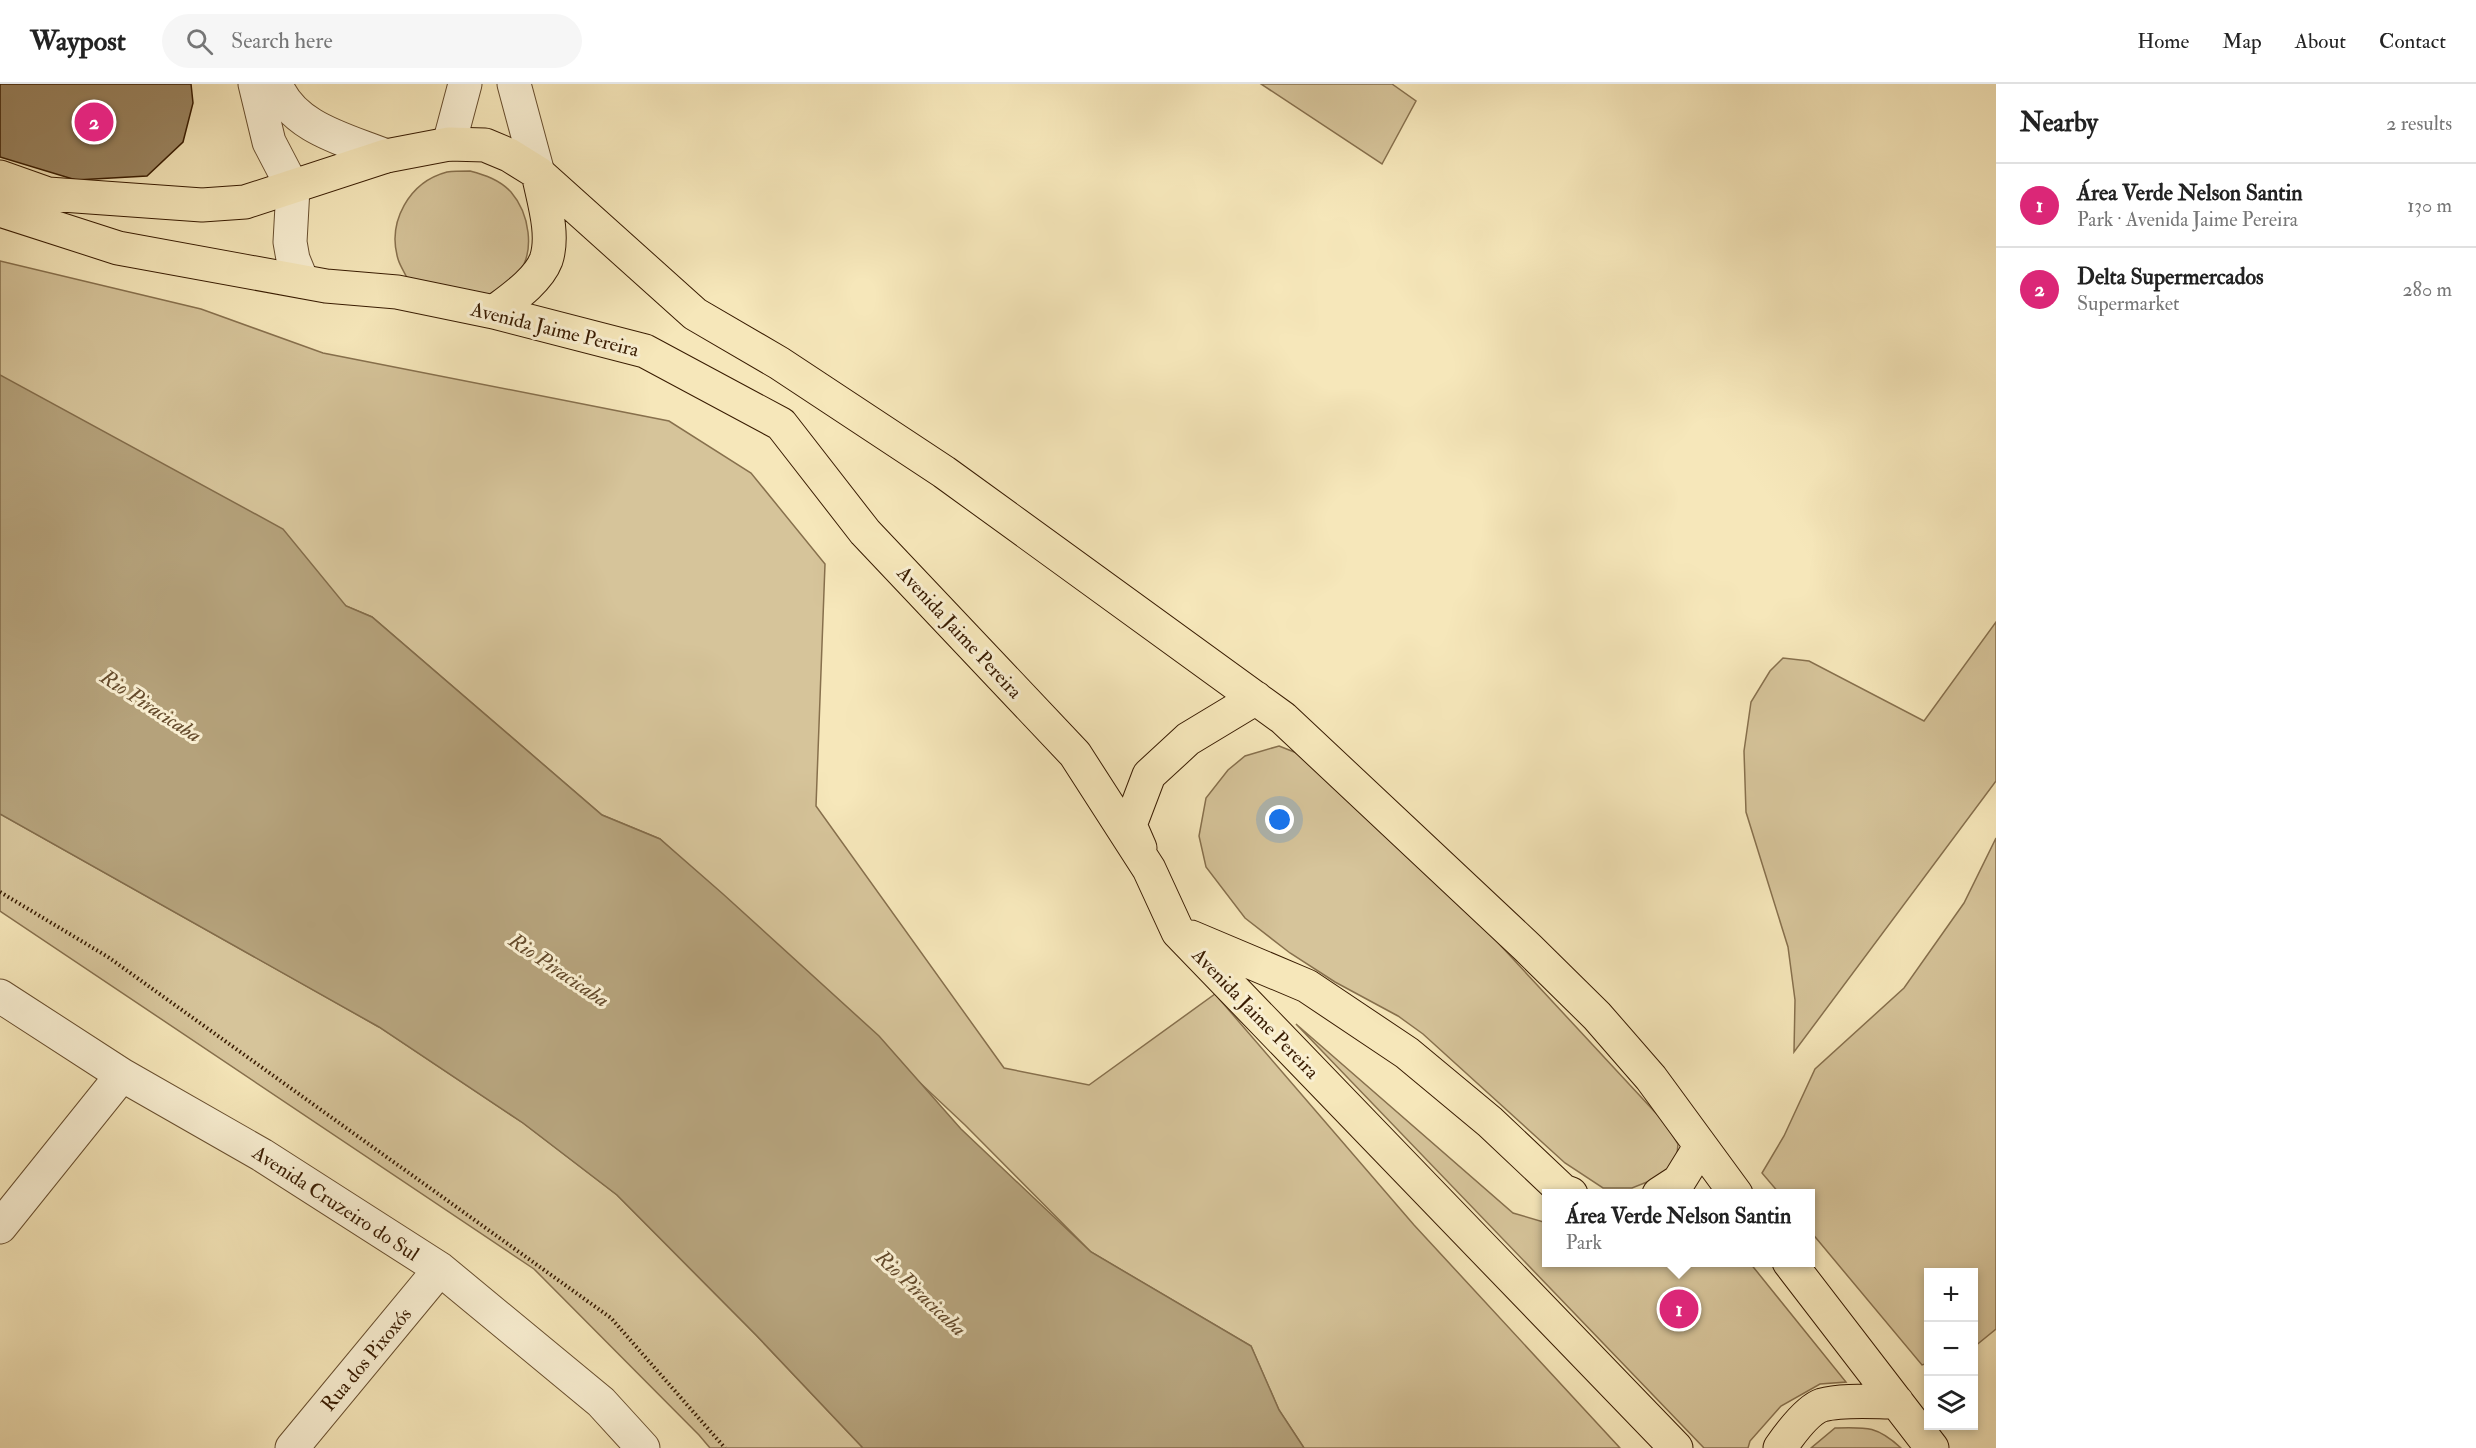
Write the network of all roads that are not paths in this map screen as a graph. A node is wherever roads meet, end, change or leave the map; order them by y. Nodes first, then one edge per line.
1 (255, 84) edge
2 (276, 84) edge
3 (465, 84) edge
4 (514, 84) edge
5 (449, 144) junction
6 (386, 156) junction
7 (538, 173) junction
8 (0, 177) edge
9 (293, 188) junction
10 (0, 210) edge
11 (302, 281) junction
12 (494, 312) junction
13 (1256, 698) junction
14 (1149, 869) junction
15 (1178, 932) junction
16 (0, 996) edge
17 (122, 1075) junction
18 (1700, 1147) junction
19 (1561, 1189) edge
20 (1667, 1189) edge
21 (1732, 1189) edge
22 (0, 1227) edge
23 (1792, 1267) edge
24 (440, 1269) junction
25 (1897, 1402) junction
26 (292, 1448) edge
27 (643, 1448) edge
28 (1676, 1448) edge
29 (1780, 1448) edge
30 (1932, 1448) edge

1 - 9 street
2 - 6 street
3 - 5 street
4 - 7 street
5 - 6 main road
5 - 7 main road
6 - 9 main road
7 - 12 main road
7 - 13 main road
8 - 9 main road
9 - 11 street
10 - 11 main road, Avenida Jaime Pereira
11 - 12 main road, Avenida Jaime Pereira
12 - 14 main road, Avenida Jaime Pereira
13 - 14 main road
13 - 18 main road
14 - 15 main road, Avenida Jaime Pereira
15 - 19 main road
15 - 28 main road, Avenida Jaime Pereira
16 - 17 street, Avenida Cruzeiro do Sul
17 - 22 street
17 - 24 street, Avenida Cruzeiro do Sul
18 - 20 main road
18 - 21 main road
23 - 25 main road
24 - 26 street, Rua dos Pixoxós
24 - 27 street, Avenida Cruzeiro do Sul
25 - 29 main road
25 - 30 main road

